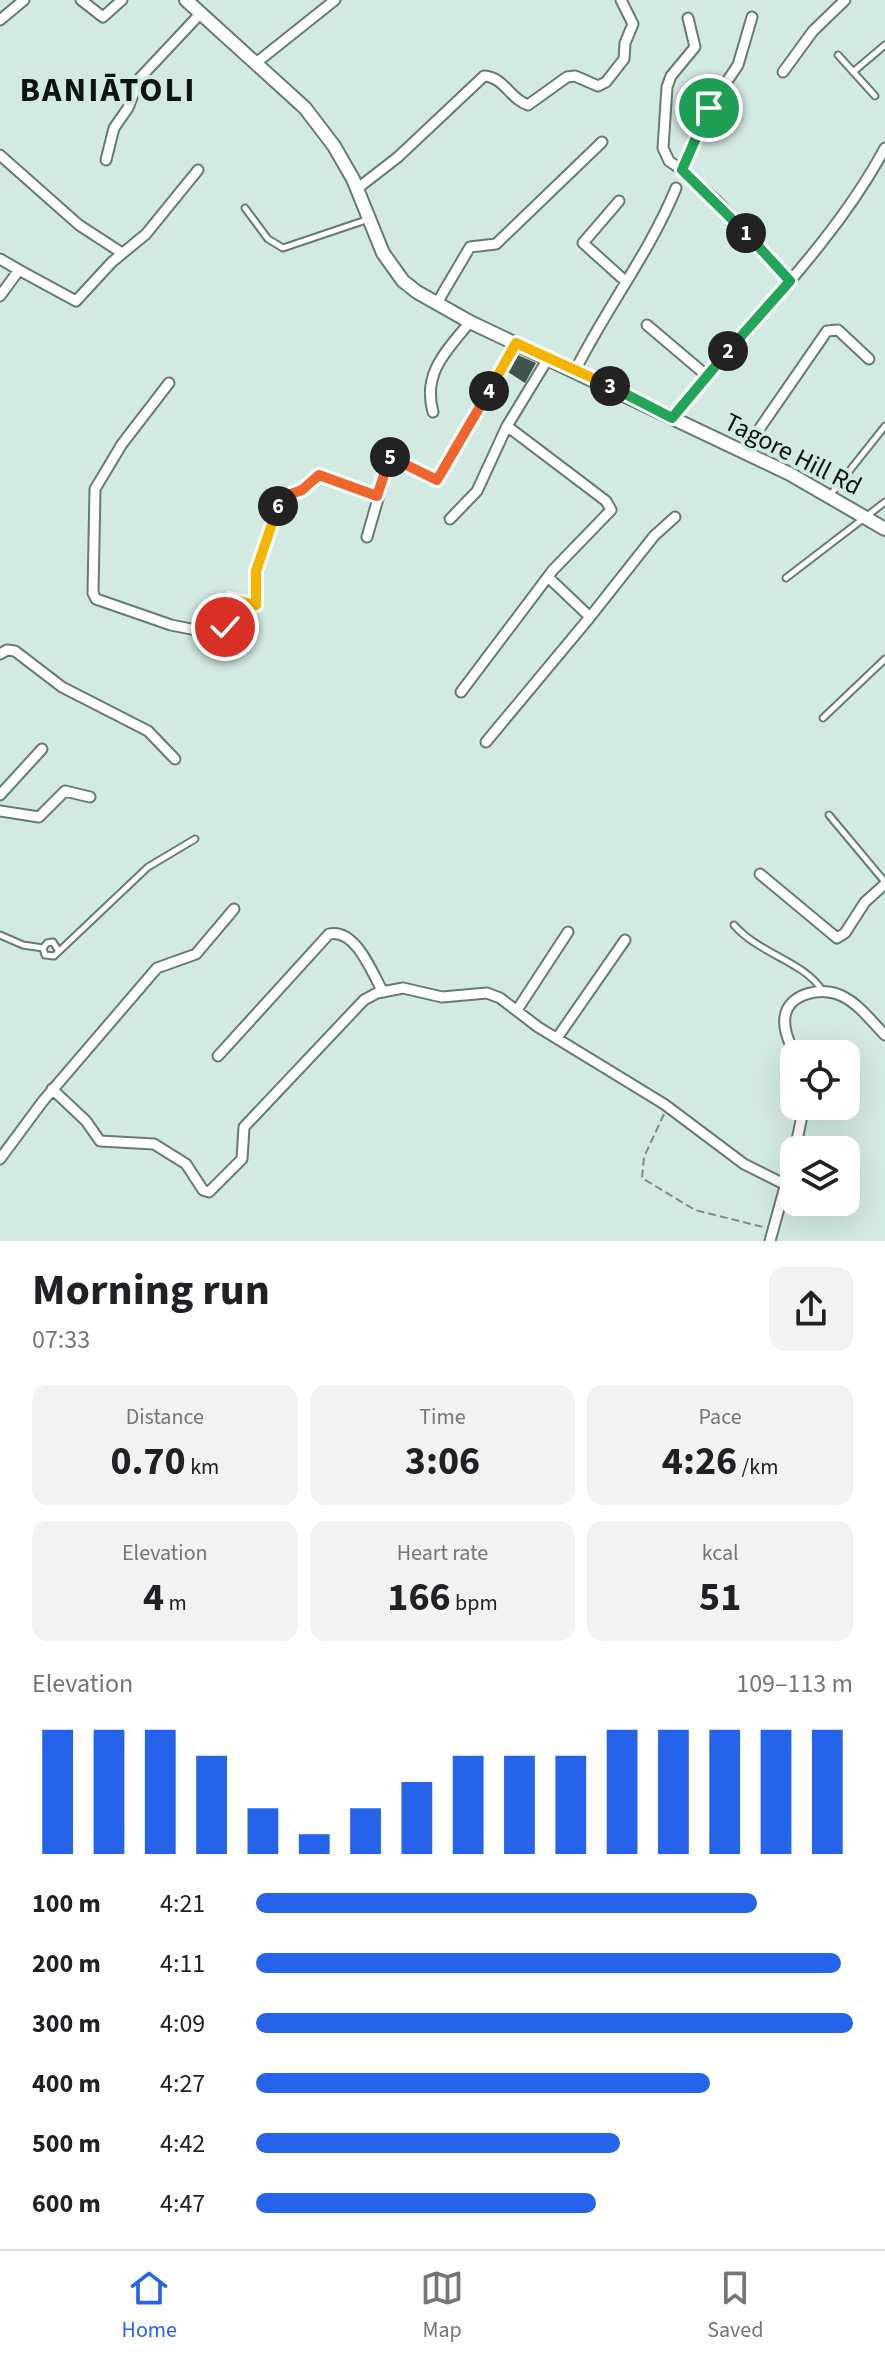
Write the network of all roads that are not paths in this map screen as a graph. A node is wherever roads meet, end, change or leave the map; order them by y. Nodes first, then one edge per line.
1 (24, 0) edge
2 (81, 0) edge
3 (122, 0) edge
4 (186, 0) edge
5 (335, 0) edge
6 (621, 0) edge
7 (845, 0) edge
8 (200, 14) junction
9 (752, 17) dead end
10 (688, 18) dead end
11 (0, 20) edge
12 (885, 45) edge
13 (838, 55) dead end
14 (256, 63) junction
15 (783, 72) dead end
16 (853, 72) junction
17 (875, 96) dead end
18 (602, 142) dead end
19 (885, 148) edge
20 (0, 155) edge
21 (106, 160) dead end
22 (198, 170) dead end
23 (682, 170) junction
24 (358, 188) junction
25 (676, 188) dead end
26 (619, 201) dead end
27 (245, 208) dead end
28 (370, 219) junction
29 (122, 253) junction
30 (0, 259) edge
31 (19, 270) junction
32 (624, 280) junction
33 (790, 281) junction
34 (0, 296) edge
35 (437, 303) junction
36 (470, 322) junction
37 (647, 325) dead end
38 (516, 343) junction
39 (549, 357) junction
40 (869, 359) dead end
41 (576, 369) junction
42 (706, 375) junction
43 (169, 383) dead end
44 (433, 412) dead end
45 (672, 418) junction
46 (507, 426) junction
47 (885, 426) edge
48 (744, 451) junction
49 (377, 496) junction
50 (830, 496) junction
51 (885, 502) edge
52 (867, 516) junction
53 (675, 517) dead end
54 (450, 519) dead end
55 (885, 529) edge
56 (367, 537) dead end
57 (548, 577) junction
58 (786, 578) dead end
59 (590, 617) junction
60 (0, 654) edge
61 (885, 659) edge
62 (461, 692) dead end
63 (823, 718) dead end
64 (486, 742) dead end
65 (42, 749) dead end
66 (175, 759) dead end
67 (0, 795) edge
68 (90, 797) dead end
69 (0, 811) edge
70 (829, 815) dead end
71 (195, 839) dead end
72 (760, 874) dead end
73 (885, 883) edge
74 (234, 909) dead end
75 (734, 925) dead end
76 (568, 932) dead end
77 (0, 935) edge
78 (625, 940) dead end
79 (385, 991) junction
80 (822, 991) junction
81 (517, 1010) junction
82 (885, 1035) edge
83 (557, 1038) junction
84 (790, 1040) edge
85 (218, 1056) dead end
86 (52, 1089) junction
87 (0, 1159) edge
88 (780, 1182) edge
89 (780, 1205) edge
90 (771, 1236) edge

1 - 11 street
2 - 3 street
4 - 8 main road, Tagore Hill Rd
5 - 14 street
6 - 24 street
7 - 15 street
8 - 14 main road, Tagore Hill Rd
8 - 21 street
9 - 23 street
10 - 23 street
12 - 16 lane
13 - 16 lane
14 - 24 main road, Tagore Hill Rd
16 - 17 lane
18 - 35 street
19 - 33 street
20 - 29 street
22 - 29 street
23 - 33 street
24 - 28 main road, Tagore Hill Rd
25 - 32 street
26 - 32 street
27 - 28 lane
28 - 35 main road, Tagore Hill Rd
29 - 31 street
30 - 31 street
31 - 34 street
32 - 41 street
33 - 42 street
35 - 36 main road, Tagore Hill Rd
36 - 38 main road, Tagore Hill Rd
36 - 44 street
37 - 42 street
38 - 39 main road, Tagore Hill Rd
38 - 49 street
39 - 41 main road, Tagore Hill Rd
39 - 46 street
40 - 48 street
41 - 45 main road, Tagore Hill Rd
42 - 45 street
43 - 49 street
45 - 48 main road, Tagore Hill Rd
46 - 54 street
46 - 57 street
47 - 50 lane
48 - 50 main road, Tagore Hill Rd
49 - 56 street
50 - 52 main road, Tagore Hill Rd
51 - 52 lane
52 - 55 main road, Tagore Hill Rd
52 - 58 lane
53 - 59 street
57 - 59 street
57 - 62 street
59 - 64 street
60 - 66 street
61 - 63 lane
65 - 67 street
68 - 69 street
70 - 73 lane
71 - 77 lane
72 - 73 street
74 - 86 street
75 - 80 lane
76 - 81 street
78 - 83 street
79 - 81 street
79 - 85 street
79 - 86 street
80 - 82 street
80 - 84 street
81 - 83 street
83 - 88 street
86 - 87 street
89 - 90 street

